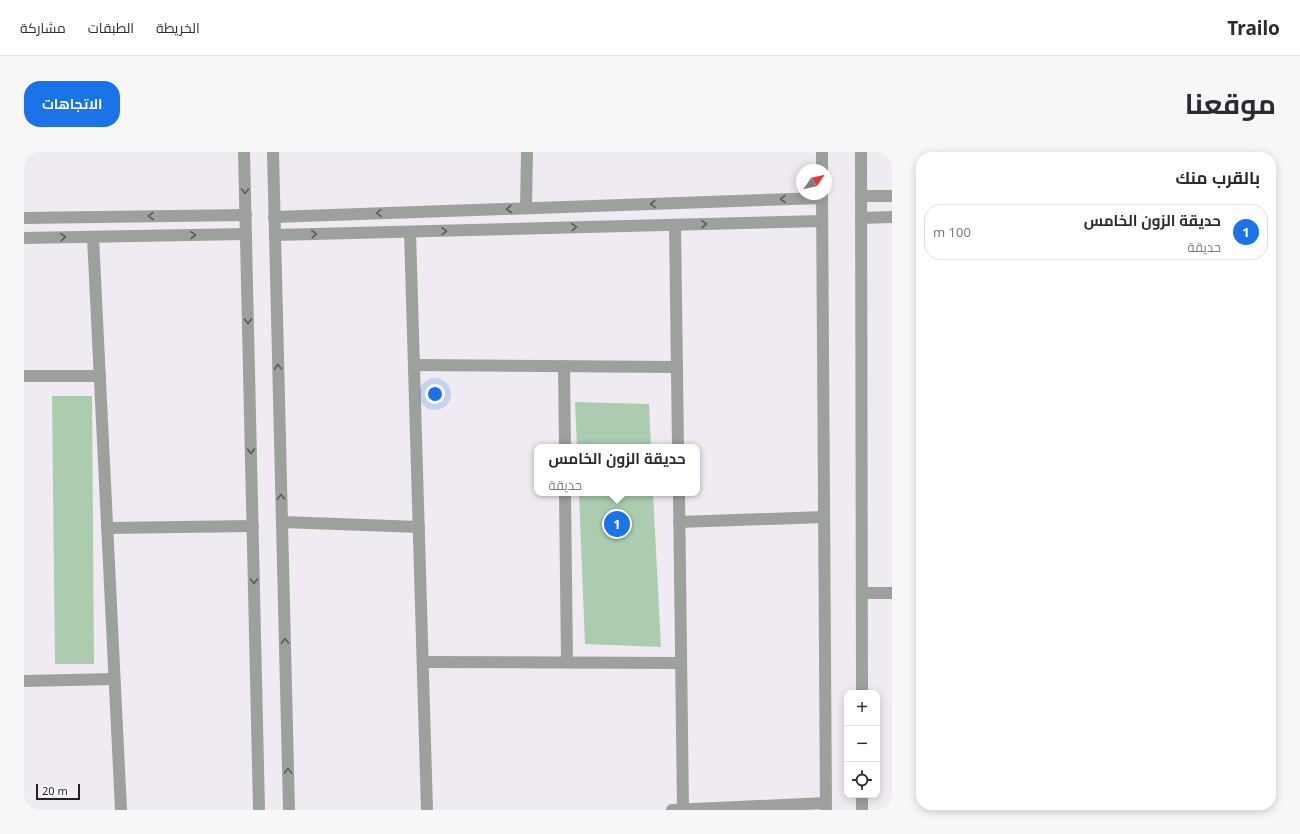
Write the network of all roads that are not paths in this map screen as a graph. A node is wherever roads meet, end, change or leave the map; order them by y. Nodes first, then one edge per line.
1 (244, 152) edge
2 (273, 152) edge
3 (526, 152) edge
4 (822, 152) edge
5 (861, 152) edge
6 (822, 164) edge
7 (861, 196) junction
8 (892, 196) edge
9 (796, 197) edge
10 (822, 200) edge
11 (526, 208) junction
12 (246, 215) junction
13 (274, 217) junction
14 (892, 217) edge
15 (24, 218) edge
16 (861, 218) junction
17 (822, 221) junction
18 (675, 225) junction
19 (410, 232) junction
20 (246, 234) junction
21 (275, 235) junction
22 (93, 237) junction
23 (24, 238) edge
24 (414, 365) junction
25 (564, 366) junction
26 (677, 367) junction
27 (24, 376) edge
28 (100, 376) junction
29 (564, 444) edge
30 (678, 444) edge
31 (565, 496) edge
32 (679, 496) edge
33 (824, 517) junction
34 (282, 522) junction
35 (679, 522) junction
36 (252, 526) junction
37 (419, 527) junction
38 (107, 528) junction
39 (862, 593) junction
40 (892, 593) edge
41 (423, 662) junction
42 (567, 662) junction
43 (681, 663) junction
44 (114, 679) junction
45 (24, 680) edge
46 (862, 690) edge
47 (862, 798) edge
48 (826, 807) edge
49 (120, 810) edge
50 (259, 810) edge
51 (289, 810) edge
52 (427, 810) edge
53 (678, 810) edge
54 (862, 810) edge

1 -> 12 street
2 - 13 street
3 - 11 street
4 - 6 street
5 - 7 street
7 - 8 street
7 - 16 street
9 -> 11 street
10 - 17 street
11 -> 13 street
12 -> 15 street
12 - 20 street
13 - 21 street
14 - 16 street
16 - 39 street
18 -> 17 street
17 - 33 street
19 -> 18 street
18 - 26 street
21 -> 19 street
19 - 24 street
22 -> 20 street
20 -> 36 street
34 -> 21 street
23 -> 22 street
22 - 28 street
24 - 25 street
24 - 37 street
25 - 26 street
25 - 29 street
26 - 30 street
27 - 28 street
28 - 38 street
31 - 42 street
32 - 35 street
33 - 35 street
33 - 48 street
34 - 37 street
51 -> 34 street
35 - 43 street
36 - 38 street
36 -> 50 street
37 - 41 street
38 - 44 street
39 - 40 street
39 - 46 street
41 - 42 street
41 - 52 street
42 - 43 street
43 - 53 street
44 - 45 street
44 - 49 street
47 - 54 street
48 - 53 street

